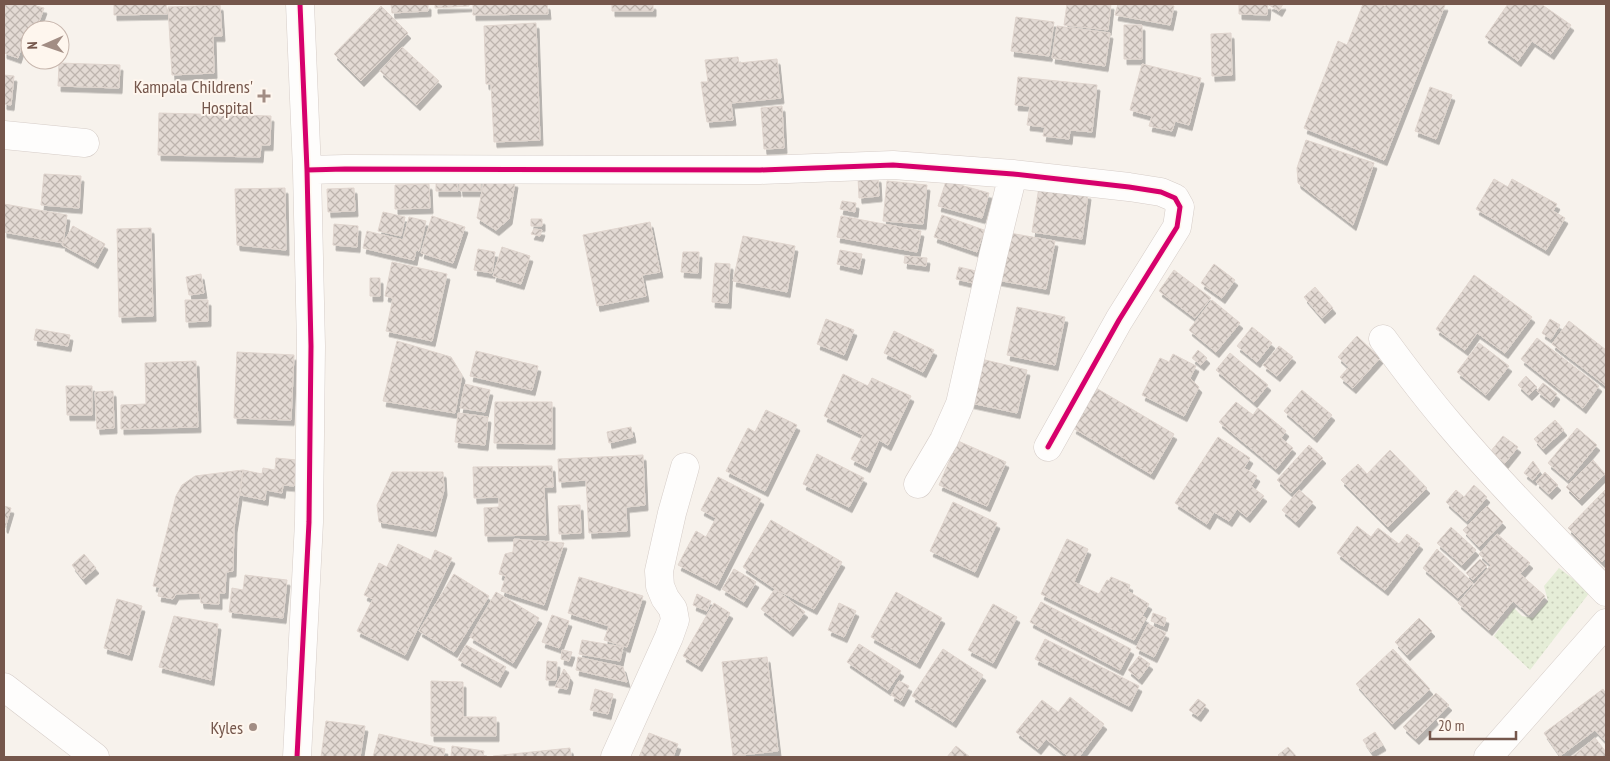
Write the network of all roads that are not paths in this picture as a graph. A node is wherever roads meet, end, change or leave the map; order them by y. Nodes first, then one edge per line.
1 (300, 4) edge
2 (4, 135) edge
3 (85, 143) dead end
4 (307, 170) junction
5 (1013, 174) junction
6 (1383, 340) dead end
7 (1048, 447) dead end
8 (685, 467) dead end
9 (918, 484) dead end
10 (1606, 592) edge
11 (1606, 623) edge
12 (4, 687) edge
13 (95, 757) edge
14 (297, 757) edge
15 (615, 757) edge
16 (1488, 757) edge

1 - 4 street
2 - 3 street
4 - 5 street
4 - 14 street
5 - 7 street
5 - 9 street
6 - 10 street
8 - 15 street
11 - 16 street
12 - 13 street

